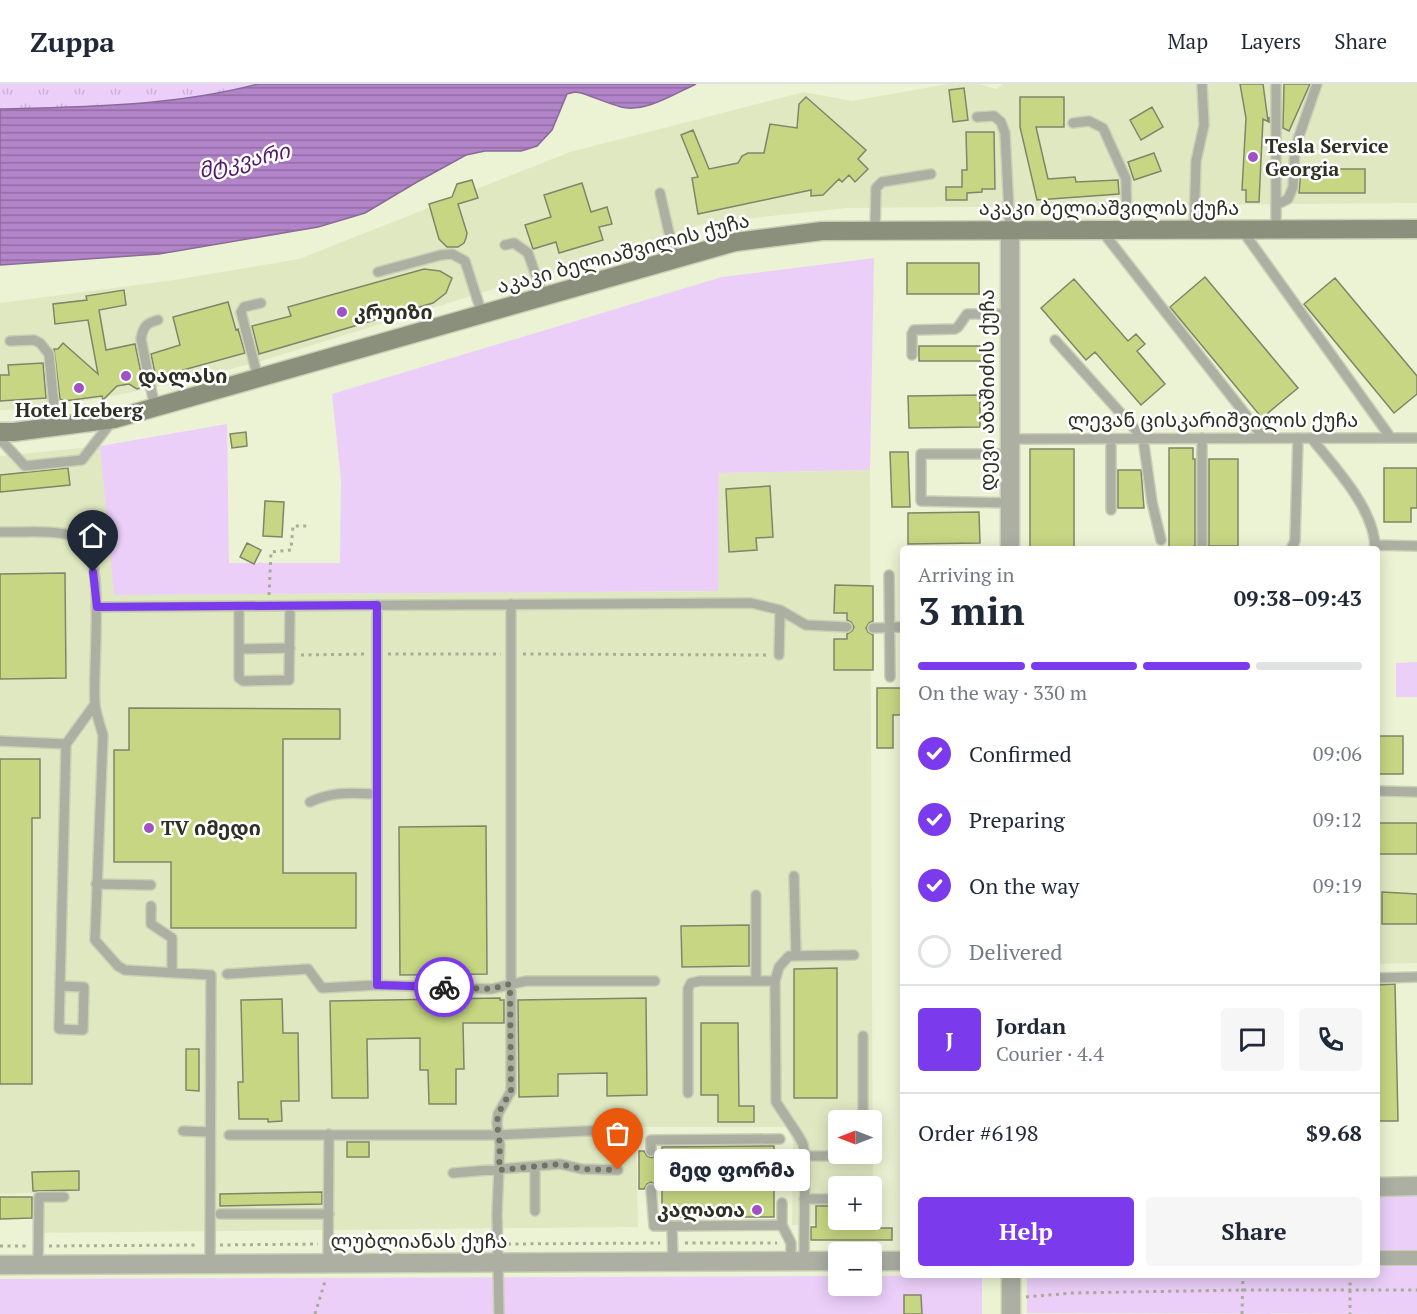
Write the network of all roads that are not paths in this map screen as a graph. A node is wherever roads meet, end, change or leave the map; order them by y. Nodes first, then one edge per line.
1 (1202, 84) edge
2 (1276, 84) edge
3 (1317, 84) edge
4 (977, 117) dead end
5 (1073, 123) dead end
6 (931, 174) dead end
7 (660, 193) dead end
8 (1276, 205) junction
9 (1417, 229) edge
10 (1194, 230) junction
11 (1242, 230) junction
12 (1276, 230) junction
13 (875, 231) junction
14 (1010, 231) junction
15 (1102, 231) junction
16 (1127, 231) junction
17 (505, 245) dead end
18 (675, 259) junction
19 (378, 272) dead end
20 (543, 296) junction
21 (261, 303) dead end
22 (482, 314) junction
23 (1010, 314) junction
24 (158, 320) dead end
25 (1055, 340) dead end
26 (10, 341) dead end
27 (912, 356) dead end
28 (258, 378) junction
29 (155, 408) junction
30 (114, 419) junction
31 (56, 427) junction
32 (0, 432) edge
33 (1143, 438) junction
34 (1202, 438) junction
35 (1264, 438) junction
36 (1298, 438) junction
37 (1311, 438) junction
38 (1390, 438) junction
39 (1417, 438) edge
40 (0, 439) edge
41 (1111, 439) junction
42 (1010, 446) junction
43 (1010, 502) junction
44 (1111, 510) dead end
45 (0, 532) edge
46 (1161, 540) dead end
47 (1010, 546) edge
48 (1202, 546) dead end
49 (1292, 546) edge
50 (1375, 546) edge
51 (1417, 546) edge
52 (1380, 547) edge
53 (889, 575) dead end
54 (511, 604) junction
55 (377, 605) junction
56 (239, 606) junction
57 (290, 606) junction
58 (97, 607) junction
59 (780, 610) junction
60 (848, 627) dead end
61 (873, 627) dead end
62 (890, 627) junction
63 (900, 627) edge
64 (239, 649) junction
65 (290, 652) junction
66 (779, 655) road end
67 (890, 677) dead end
68 (95, 704) junction
69 (0, 741) edge
70 (66, 744) junction
71 (1380, 791) edge
72 (1417, 792) edge
73 (376, 794) junction
74 (310, 802) dead end
75 (794, 876) dead end
76 (96, 884) junction
77 (151, 885) dead end
78 (756, 895) dead end
79 (151, 906) dead end
80 (854, 955) dead end
81 (796, 956) junction
82 (172, 972) junction
83 (227, 974) dead end
84 (1417, 977) edge
85 (1380, 978) edge
86 (655, 981) dead end
87 (756, 981) junction
88 (775, 981) junction
89 (510, 984) junction
90 (377, 985) junction
91 (60, 986) junction
92 (863, 1036) dead end
93 (688, 1093) dead end
94 (863, 1110) edge
95 (608, 1130) dead end
96 (183, 1131) dead end
97 (209, 1132) junction
98 (329, 1134) junction
99 (230, 1135) dead end
100 (499, 1135) junction
101 (780, 1139) dead end
102 (651, 1151) dead end
103 (805, 1156) junction
104 (828, 1156) edge
105 (535, 1167) junction
106 (499, 1170) junction
107 (618, 1170) dead end
108 (453, 1173) dead end
109 (1417, 1186) edge
110 (1380, 1187) edge
111 (651, 1189) dead end
112 (64, 1197) dead end
113 (804, 1199) junction
114 (828, 1199) edge
115 (782, 1203) dead end
116 (535, 1211) dead end
117 (220, 1214) dead end
118 (329, 1214) junction
119 (782, 1225) junction
120 (672, 1226) junction
121 (1380, 1258) edge
122 (1417, 1258) edge
123 (828, 1261) edge
124 (882, 1261) edge
125 (900, 1261) edge
126 (797, 1262) junction
127 (500, 1263) junction
128 (673, 1263) junction
129 (0, 1265) edge
130 (38, 1265) junction
131 (210, 1265) junction
132 (328, 1265) junction
133 (1011, 1278) edge
134 (1011, 1305) edge
135 (500, 1314) edge

1 - 10 lane
2 - 8 lane
3 - 8 lane
4 - 14 lane
5 - 16 lane
6 - 13 lane
7 - 18 lane
8 - 12 lane
9 - 12 main road, აკაკი ბელიაშვილის ქუჩა
10 - 11 main road, აკაკი ბელიაშვილის ქუჩა
10 - 16 main road, აკაკი ბელიაშვილის ქუჩა
11 - 12 main road, აკაკი ბელიაშვილის ქუჩა
11 - 38 lane
13 - 14 main road, აკაკი ბელიაშვილის ქუჩა
13 - 18 main road, აკაკი ბელიაშვილის ქუჩა
14 - 15 main road, აკაკი ბელიაშვილის ქუჩა
14 - 23 street, დევი აბაშიძის ქუჩა
15 - 16 main road, აკაკი ბელიაშვილის ქუჩა
15 - 35 lane
17 - 20 lane
18 - 20 main road, აკაკი ბელიაშვილის ქუჩა
19 - 22 lane
20 - 22 main road, აკაკი ბელიაშვილის ქუჩა
21 - 28 lane
22 - 28 main road, აკაკი ბელიაშვილის ქუჩა
23 - 27 lane
23 - 42 street, დევი აბაშიძის ქუჩა
24 - 29 lane
25 - 33 lane
26 - 31 lane
28 - 29 main road, აკაკი ბელიაშვილის ქუჩა
29 - 30 main road, აკაკი ბელიაშვილის ქუჩა
30 - 31 main road, აკაკი ბელიაშვილის ქუჩა
30 - 40 lane
31 - 32 main road, აკაკი ბელიაშვილის ქუჩა
33 - 34 lane, ლევან ცისკარიშვილის ქუჩა
33 - 41 lane, ლევან ცისკარიშვილის ქუჩა
33 - 46 lane
34 - 35 lane, ლევან ცისკარიშვილის ქუჩა
34 - 48 lane
35 - 36 lane, ლევან ცისკარიშვილის ქუჩა
36 - 37 lane, ლევან ცისკარიშვილის ქუჩა
36 - 49 lane
37 - 38 lane, ლევან ცისკარიშვილის ქუჩა
37 - 50 lane
38 - 39 lane, ლევან ცისკარიშვილის ქუჩა
41 - 42 lane, ლევან ცისკარიშვილის ქუჩა
41 - 44 lane
42 - 43 street, დევი აბაშიძის ქუჩა
42 - 43 lane, ლევან ცისკარიშვილის ქუჩა
43 - 47 street, დევი აბაშიძის ქუჩა
45 - 58 lane
51 - 52 lane
53 - 62 lane
54 - 55 lane
54 - 59 lane
54 - 89 lane
55 - 57 lane
55 - 73 lane
56 - 57 lane
56 - 58 lane
56 - 64 lane
57 - 65 lane
58 - 68 lane
59 - 60 lane
59 - 66 lane
61 - 62 lane
62 - 63 lane
62 - 67 lane
64 - 65 lane
64 - 65 lane
68 - 70 lane
68 - 76 lane
69 - 70 lane
70 - 91 lane
71 - 72 lane
73 - 74 lane
73 - 90 lane
75 - 81 lane
76 - 77 lane
76 - 82 lane
78 - 87 lane
79 - 82 lane
80 - 81 lane
81 - 88 lane
82 - 97 lane
83 - 90 lane
84 - 85 lane
86 - 89 lane
87 - 88 lane
87 - 93 lane
88 - 103 lane
89 - 90 lane
89 - 100 lane
91 - 91 lane
92 - 94 lane
95 - 100 lane
96 - 97 lane
97 - 131 lane
98 - 99 lane
98 - 100 lane
98 - 118 lane
100 - 106 lane
101 - 102 lane
103 - 104 lane
103 - 113 lane
105 - 106 lane
105 - 107 lane
105 - 116 lane
106 - 108 lane
106 - 127 lane
109 - 110 street
111 - 120 lane
112 - 130 lane
113 - 114 lane
113 - 126 lane
115 - 119 lane
117 - 118 lane
118 - 132 lane
119 - 120 lane
119 - 126 lane
120 - 128 lane
121 - 122 street
123 - 126 street, ლუბლიანას ქუჩა
124 - 125 street
126 - 128 street, ლუბლიანას ქუჩა
127 - 128 street, ლუბლიანას ქუჩა
127 - 132 street, ლუბლიანას ქუჩა
127 - 135 lane
129 - 130 street, ლუბლიანას ქუჩა
130 - 131 street, ლუბლიანას ქუჩა
131 - 132 street, ლუბლიანას ქუჩა
133 - 134 street

